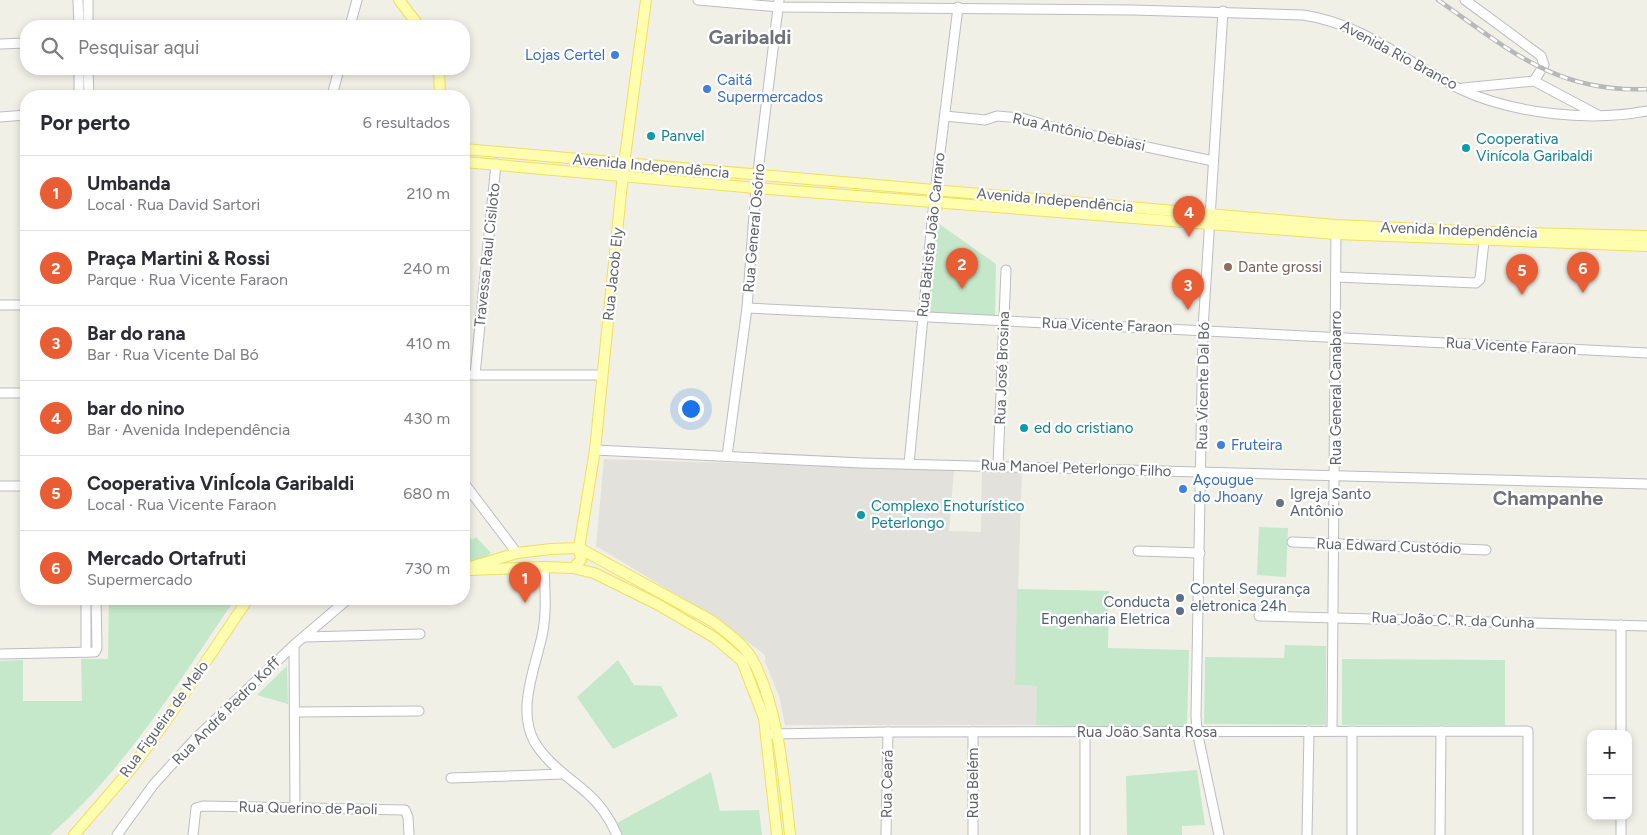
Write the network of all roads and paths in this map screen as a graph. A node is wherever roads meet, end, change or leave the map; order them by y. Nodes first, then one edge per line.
1 (78, 0) edge
2 (88, 0) edge
3 (356, 0) edge
4 (399, 0) edge
5 (646, 0) edge
6 (698, 0) edge
7 (1465, 0) edge
8 (779, 3) edge
9 (999, 4) edge
10 (958, 7) junction
11 (1223, 11) junction
12 (78, 20) edge
13 (88, 20) edge
14 (351, 20) edge
15 (414, 20) edge
16 (20, 43) edge
17 (0, 44) edge
18 (79, 75) edge
19 (88, 75) edge
20 (337, 75) edge
21 (439, 75) edge
22 (1534, 81) junction
23 (1460, 89) junction
24 (79, 90) edge
25 (89, 90) edge
26 (334, 90) edge
27 (440, 90) edge
28 (1647, 111) edge
29 (20, 116) edge
30 (945, 116) junction
31 (1601, 116) junction
32 (0, 117) edge
33 (470, 151) edge
34 (1213, 160) junction
35 (470, 162) edge
36 (496, 164) junction
37 (624, 164) junction
38 (758, 174) junction
39 (624, 176) junction
40 (756, 188) junction
41 (936, 190) junction
42 (934, 201) junction
43 (1209, 218) junction
44 (1336, 229) junction
45 (1647, 236) edge
46 (1484, 241) junction
47 (1647, 246) edge
48 (1006, 270) dead end
49 (1336, 277) junction
50 (0, 305) edge
51 (20, 305) edge
52 (747, 308) junction
53 (922, 318) junction
54 (1004, 321) junction
55 (1203, 329) junction
56 (1336, 335) junction
57 (1647, 353) edge
58 (470, 375) edge
59 (475, 375) junction
60 (602, 375) junction
61 (0, 393) edge
62 (20, 393) edge
63 (595, 450) junction
64 (727, 456) junction
65 (910, 464) junction
66 (998, 465) junction
67 (1202, 472) junction
68 (1335, 475) junction
69 (1647, 484) edge
70 (0, 486) edge
71 (20, 486) edge
72 (470, 492) edge
73 (1292, 542) dead end
74 (1334, 543) junction
75 (579, 548) junction
76 (551, 549) junction
77 (1486, 550) dead end
78 (1138, 551) dead end
79 (517, 553) junction
80 (1200, 553) junction
81 (470, 567) edge
82 (544, 567) junction
83 (573, 568) junction
84 (470, 570) edge
85 (86, 605) edge
86 (96, 605) edge
87 (244, 605) edge
88 (341, 605) edge
89 (1259, 616) dead end
90 (1334, 617) junction
91 (1620, 625) junction
92 (1647, 626) edge
93 (420, 634) dead end
94 (305, 637) junction
95 (294, 645) junction
96 (86, 652) junction
97 (0, 654) edge
98 (419, 711) dead end
99 (296, 712) junction
100 (1621, 730) edge
101 (1309, 731) junction
102 (1332, 731) junction
103 (1352, 731) junction
104 (1441, 731) junction
105 (888, 732) junction
106 (973, 732) junction
107 (1085, 732) junction
108 (1197, 732) junction
109 (771, 734) junction
110 (563, 774) junction
111 (451, 778) dead end
112 (295, 809) junction
113 (1621, 820) edge
114 (74, 835) edge
115 (116, 835) edge
116 (193, 835) edge
117 (409, 835) edge
118 (617, 835) edge
119 (777, 835) edge
120 (790, 835) edge
121 (886, 835) edge
122 (973, 835) edge
123 (1085, 835) edge
124 (1219, 835) edge
125 (1307, 835) edge
126 (1352, 835) edge
127 (1440, 835) edge
128 (1528, 835) edge
129 (1621, 835) edge

1 - 12 street
2 - 13 street
3 - 14 street
4 - 15 main road
5 - 37 main road, Rua Jacob Ely
6 - 8 street, Avenida Rio Branco
7 - 22 street
8 - 10 street, Avenida Rio Branco
8 - 38 street, Rua General Osório
9 - 10 street, Avenida Rio Branco
9 - 11 street, Avenida Rio Branco
10 - 30 street, Rua Batista João Carraro
11 - 23 street, Avenida Rio Branco
11 - 34 street, Rua Vicente Dal Bó
16 - 17 street
18 - 24 street
19 - 25 street
20 - 26 street
21 - 27 main road
22 - 23 street
22 - 31 street
23 - 31 street, Avenida Rio Branco
28 - 31 street, Avenida Rio Branco
29 - 32 street
30 - 34 street, Rua Antônio Debiasi
30 - 41 street, Rua Batista João Carraro
33 - 37 main road, Avenida Independência
34 - 43 street, Rua Vicente Dal Bó
35 - 36 main road, Avenida Independência
36 - 39 main road, Avenida Independência
36 - 59 street, Travessa Raul Cisiloto
37 - 38 main road, Avenida Independência
37 - 39 main road, Rua Jacob Ely
38 - 40 street, Rua General Osório
38 - 41 main road, Avenida Independência
39 - 40 main road, Avenida Independência
39 - 60 main road, Rua Jacob Ely
40 - 42 main road, Avenida Independência
40 - 52 street, Rua General Osório
41 - 42 street, Rua Batista João Carraro
41 - 43 main road, Avenida Independência
42 - 43 main road, Avenida Independência
42 - 53 street, Rua Batista João Carraro
43 - 44 main road, Avenida Independência
43 - 55 street, Rua Vicente Dal Bó
44 - 45 main road, Avenida Independência
44 - 46 main road, Avenida Independência
44 - 49 street, Rua General Canabarro
46 - 47 main road, Avenida Independência
46 - 49 street
48 - 54 street, Rua José Brosina
49 - 56 street, Rua General Canabarro
50 - 51 street
52 - 53 street, Rua Vicente Faraon
52 - 64 street, Rua General Osório
53 - 54 street, Rua Vicente Faraon
53 - 65 street, Rua Batista João Carraro
54 - 55 street, Rua Vicente Faraon
54 - 66 street, Rua José Brosina
55 - 56 street, Rua Vicente Faraon
55 - 67 street, Rua Vicente Dal Bó
56 - 57 street, Rua Vicente Faraon
56 - 68 street, Rua General Canabarro
58 - 59 street
59 - 60 street
60 - 63 main road, Rua Jacob Ely
61 - 62 street
63 - 64 street, Rua Manoel Peterlongo Filho
63 - 75 main road, Rua Jacob Ely
64 - 65 street, Rua Manoel Peterlongo Filho
65 - 66 street, Rua Manoel Peterlongo Filho
66 - 67 street, Rua Manoel Peterlongo Filho
67 - 68 street, Rua Manoel Peterlongo Filho
67 - 80 street, Rua Vicente Dal Bó
68 - 69 street, Rua Manoel Peterlongo Filho
68 - 74 street, Rua General Canabarro
70 - 71 street
72 - 79 street
73 - 74 street, Rua Edward Custódio
74 - 77 street, Rua Edward Custódio
74 - 90 street, Rua General Canabarro
75 - 76 main road
75 - 83 main road, Rua Jacob Ely
75 - 109 main road
76 - 79 main road
76 - 82 main road
78 - 80 street
79 - 81 main road
80 - 108 street, Rua Vicente Dal Bó
82 - 83 main road
82 - 84 main road
82 - 110 street
83 - 109 main road
85 - 96 street
86 - 96 street
87 - 114 main road, Rua Figueira de Melo
88 - 94 street, Rua André Pedro Koff
89 - 90 street, Rua João C. R. da Cunha
90 - 91 street, Rua João C. R. da Cunha
90 - 102 street, Rua General Canabarro
91 - 92 street, Rua João C. R. da Cunha
91 - 100 street
93 - 94 street
94 - 95 street, Rua André Pedro Koff
95 - 99 street
95 - 115 street, Rua André Pedro Koff
96 - 97 street
98 - 99 street
99 - 112 street
101 - 102 street, Rua João Santa Rosa
101 - 108 street, Rua João Santa Rosa
101 - 125 street
102 - 103 street, Rua João Santa Rosa
103 - 104 street, Rua João Santa Rosa
103 - 126 street
104 - 127 street
104 - 128 street, Rua João Santa Rosa
105 - 106 street, Rua João Santa Rosa
105 - 109 street, Rua João Santa Rosa
105 - 121 street, Rua Ceará
106 - 107 street, Rua João Santa Rosa
106 - 122 street, Rua Belém
107 - 108 street, Rua João Santa Rosa
107 - 123 street
108 - 124 street, Rua Vicente Dal Bó
109 - 119 main road
109 - 120 main road
110 - 111 street
110 - 118 street
112 - 116 street, Rua Querino de Paoli
112 - 117 street, Rua Querino de Paoli
113 - 129 street

